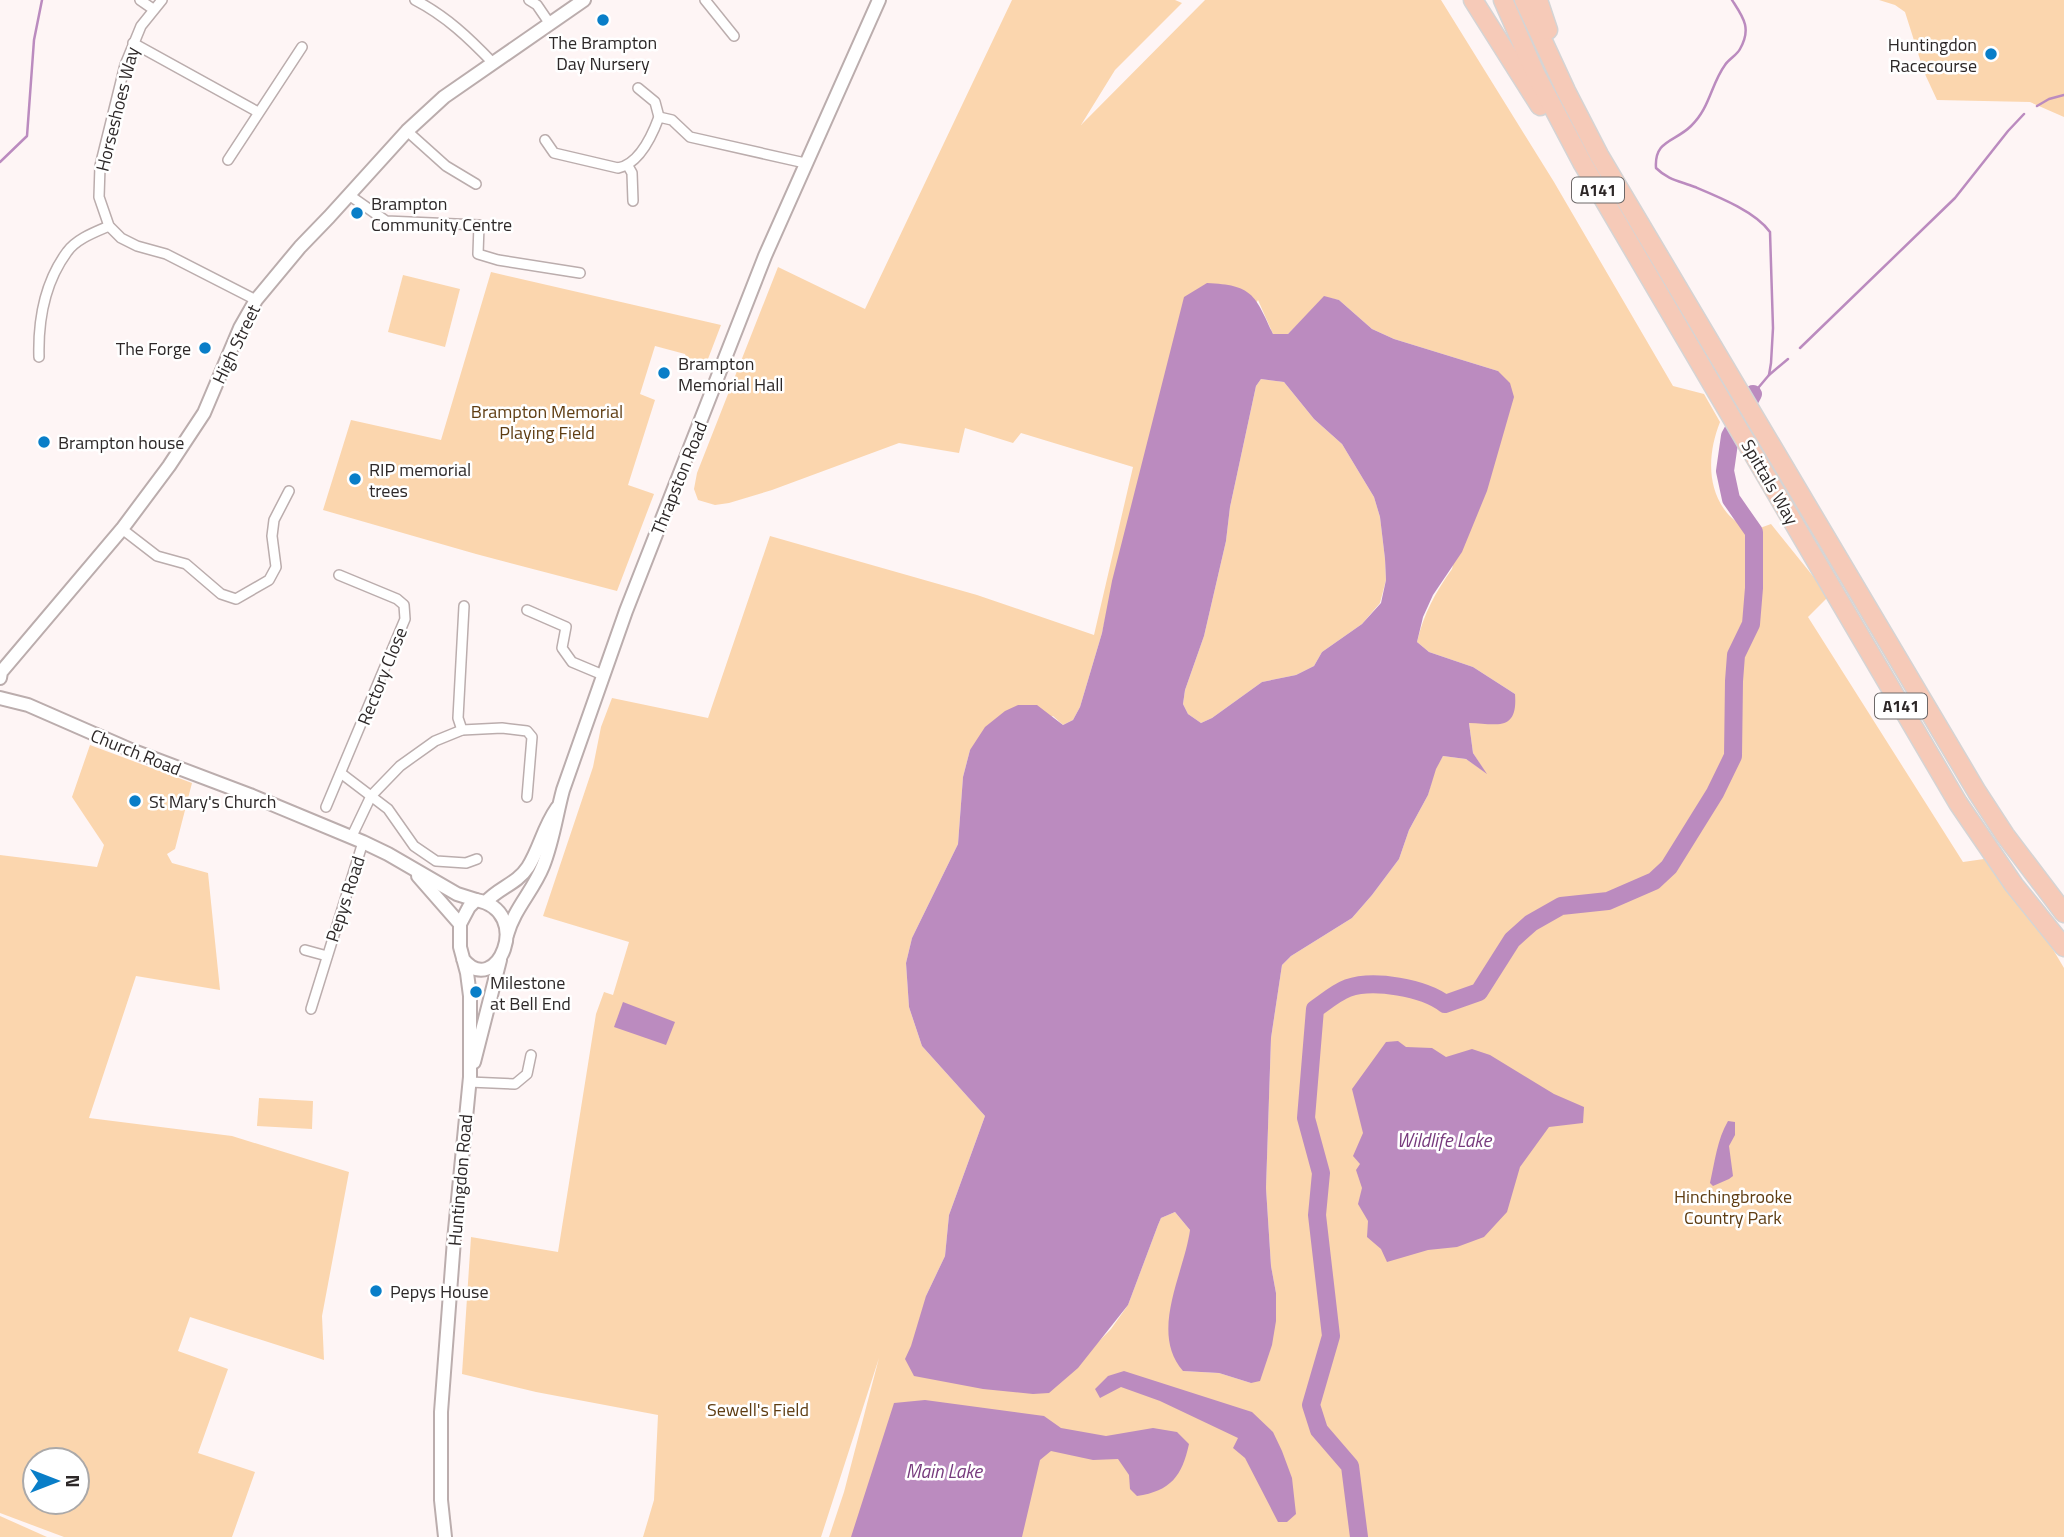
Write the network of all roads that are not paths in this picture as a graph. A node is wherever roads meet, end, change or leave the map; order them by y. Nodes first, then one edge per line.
1 (141, 0) edge
2 (162, 0) edge
3 (415, 0) edge
4 (529, 0) edge
5 (584, 0) edge
6 (705, 0) edge
7 (879, 0) edge
8 (1473, 0) edge
9 (1503, 0) edge
10 (1524, 0) edge
11 (1538, 0) edge
12 (153, 9) junction
13 (550, 24) junction
14 (734, 36) dead end
15 (133, 43) junction
16 (302, 47) dead end
17 (493, 63) junction
18 (638, 88) dead end
19 (258, 112) junction
20 (659, 117) junction
21 (407, 131) junction
22 (545, 140) dead end
23 (1599, 155) junction
24 (228, 160) dead end
25 (805, 163) junction
26 (628, 166) junction
27 (477, 184) dead end
28 (349, 195) junction
29 (633, 201) dead end
30 (1608, 207) junction
31 (109, 226) junction
32 (580, 273) dead end
33 (256, 300) junction
34 (39, 357) dead end
35 (289, 491) dead end
36 (122, 529) junction
37 (339, 575) dead end
38 (464, 606) dead end
39 (527, 610) dead end
40 (603, 675) junction
41 (0, 678) edge
42 (0, 698) edge
43 (462, 730) junction
44 (342, 774) junction
45 (372, 796) junction
46 (527, 797) dead end
47 (326, 807) dead end
48 (558, 807) junction
49 (357, 840) junction
50 (477, 859) dead end
51 (411, 868) junction
52 (481, 901) junction
53 (2064, 913) edge
54 (460, 924) junction
55 (507, 935) junction
56 (2064, 947) edge
57 (304, 950) dead end
58 (327, 956) junction
59 (463, 959) junction
60 (500, 960) junction
61 (311, 1009) dead end
62 (531, 1055) dead end
63 (469, 1080) junction
64 (445, 1537) edge

1 - 12 street
2 - 12 street, Horseshoes Way
3 - 17 street
4 - 13 street
5 - 13 main road, High Street
6 - 14 street
7 - 25 main road, Thrapston Road
8 - 30 highway
9 - 30 highway, Spittals Way / A141
10 - 23 highway, Spittals Way / A141
11 - 23 highway
12 - 15 street, Horseshoes Way
13 - 17 main road, High Street
15 - 19 street
15 - 31 street, Horseshoes Way
16 - 19 street
17 - 21 main road, High Street
18 - 20 street
19 - 24 street
20 - 25 street
20 - 26 street
21 - 27 street
21 - 28 main road, High Street
22 - 26 street
23 - 53 highway, Spittals Way / A141
25 - 40 main road, Thrapston Road
26 - 29 street
28 - 32 street
28 - 33 main road, High Street
30 - 56 highway, Spittals Way / A141
31 - 33 street
31 - 34 street
33 - 36 main road, High Street
35 - 36 street
36 - 41 main road, High Street
37 - 44 street, Rectory Close
38 - 43 street
39 - 40 street
40 - 48 main road, Thrapston Road
42 - 49 main road, Church Road
43 - 45 street, Pepys Road
43 - 46 street
44 - 45 street
44 - 47 street, Rectory Close
45 - 49 street, Pepys Road
45 - 50 street
48 - 52 main road, Thrapston Road
48 - 55 main road, Thrapston Road
49 - 51 main road
49 - 58 street, Pepys Road
51 - 52 main road
51 - 54 main road
52 - 54 main road, Thrapston Road
52 - 55 main road
54 - 59 main road
55 - 60 main road, Thrapston Road
57 - 58 street, Pepys Road
58 - 61 street, Pepys Road
59 - 60 main road
59 - 63 main road
60 - 63 main road, Thrapston Road
62 - 63 street
63 - 64 main road, Huntingdon Road

